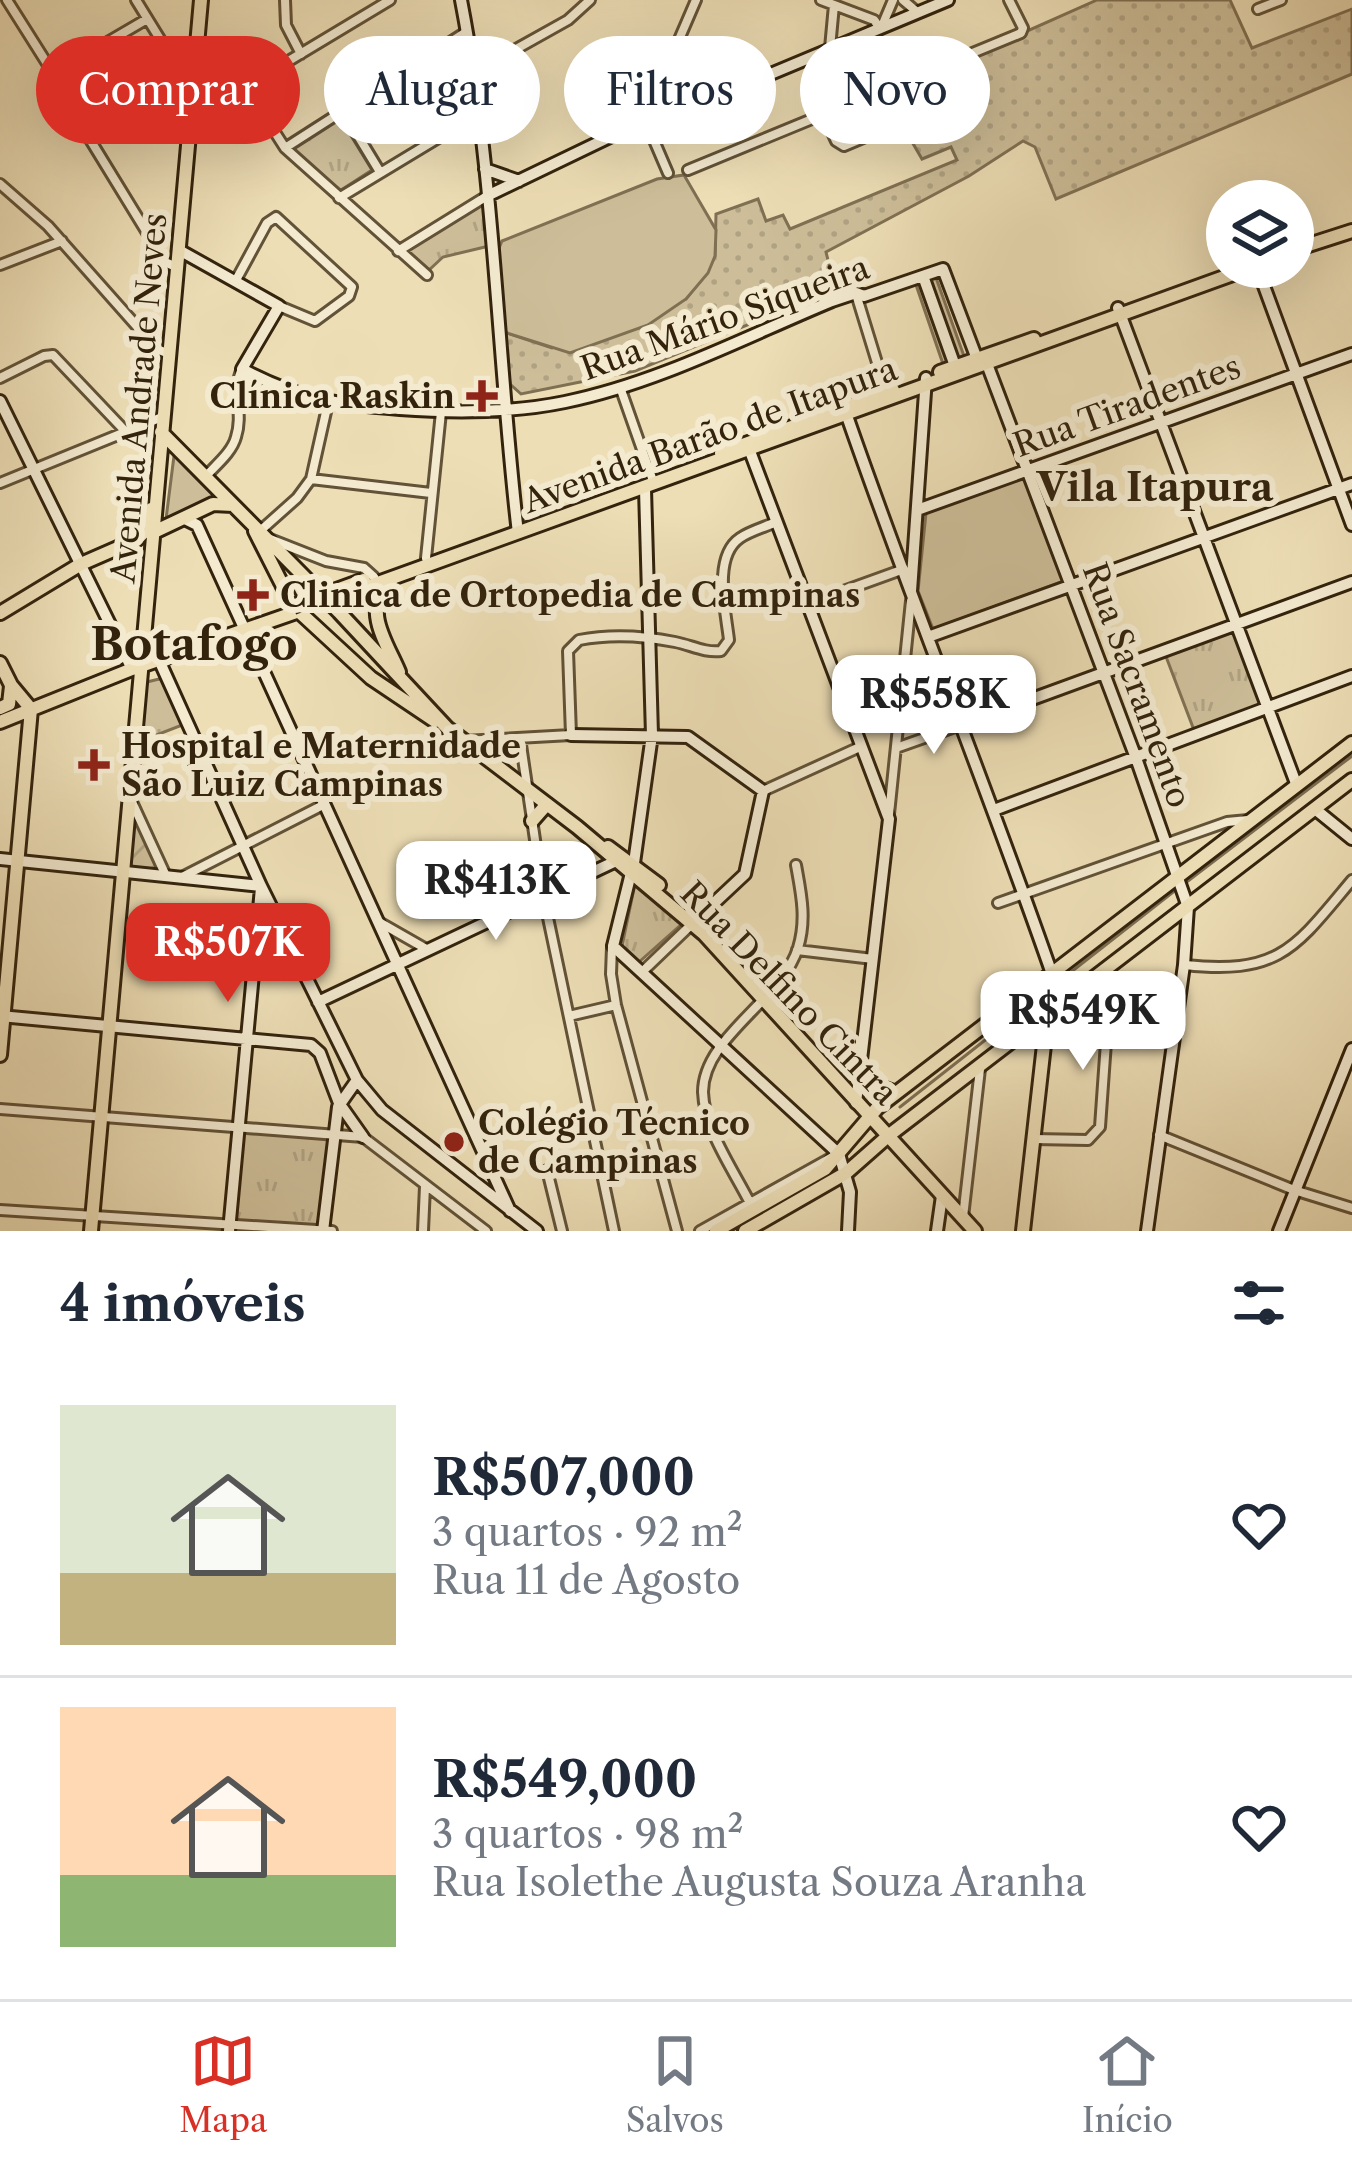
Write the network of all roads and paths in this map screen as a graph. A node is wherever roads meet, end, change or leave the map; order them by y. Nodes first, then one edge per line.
1 (7, 0) edge
2 (136, 0) edge
3 (202, 0) edge
4 (285, 0) edge
5 (390, 0) edge
6 (461, 0) edge
7 (590, 0) edge
8 (696, 0) edge
9 (820, 0) edge
10 (893, 0) edge
11 (903, 0) edge
12 (948, 0) edge
13 (1009, 0) edge
14 (1281, 0) edge
15 (834, 5) junction
16 (1258, 9) dead end
17 (917, 12) junction
18 (147, 19) junction
19 (881, 28) junction
20 (467, 31) junction
21 (157, 36) edge
22 (199, 36) edge
23 (459, 36) edge
24 (468, 36) edge
25 (539, 36) edge
26 (682, 36) edge
27 (831, 36) edge
28 (861, 36) edge
29 (990, 46) edge
30 (301, 54) joint
31 (324, 123) edge
32 (800, 123) edge
33 (93, 144) edge
34 (190, 144) edge
35 (282, 144) edge
36 (363, 144) edge
37 (427, 144) edge
38 (482, 144) edge
39 (595, 144) edge
40 (656, 144) edge
41 (285, 148) junction
42 (484, 169) junction
43 (688, 170) dead end
44 (380, 172) junction
45 (668, 173) dead end
46 (519, 181) junction
47 (0, 184) edge
48 (487, 196) junction
49 (339, 198) junction
50 (1352, 231) edge
51 (62, 242) junction
52 (1314, 243) edge
53 (179, 250) junction
54 (398, 251) junction
55 (0, 265) edge
56 (178, 268) junction
57 (943, 269) joint
58 (427, 275) dead end
59 (923, 276) junction
60 (1206, 278) edge
61 (236, 280) junction
62 (1206, 283) edge
63 (1263, 288) edge
64 (856, 293) junction
65 (279, 306) junction
66 (1119, 312) junction
67 (169, 354) junction
68 (1352, 354) edge
69 (982, 362) junction
70 (956, 366) junction
71 (242, 369) junction
72 (1298, 374) junction
73 (0, 379) edge
74 (928, 381) junction
75 (620, 387) junction
76 (886, 392) junction
77 (0, 401) edge
78 (328, 404) junction
79 (508, 409) junction
80 (441, 412) junction
81 (847, 416) junction
82 (1163, 422) junction
83 (161, 429) junction
84 (131, 431) junction
85 (749, 447) junction
86 (188, 458) junction
87 (158, 463) junction
88 (35, 470) junction
89 (1029, 470) junction
90 (205, 477) junction
91 (311, 479) junction
92 (0, 483) edge
93 (648, 483) junction
94 (1346, 486) edge
95 (431, 493) junction
96 (155, 500) junction
97 (234, 506) junction
98 (920, 509) junction
99 (183, 518) junction
100 (778, 521) junction
101 (1352, 525) edge
102 (518, 529) junction
103 (259, 530) junction
104 (157, 531) junction
105 (1205, 537) junction
106 (136, 540) junction
107 (915, 553) junction
108 (426, 558) junction
109 (81, 564) junction
110 (902, 572) junction
111 (400, 577) junction
112 (368, 581) junction
113 (1352, 582) edge
114 (1072, 585) junction
115 (148, 589) junction
116 (911, 597) junction
117 (810, 603) junction
118 (296, 608) junction
119 (0, 613) edge
120 (1238, 623) junction
121 (245, 628) junction
122 (116, 634) junction
123 (928, 637) junction
124 (647, 638) junction
125 (906, 645) junction
126 (143, 646) junction
127 (159, 660) junction
128 (0, 663) edge
129 (136, 668) junction
130 (1104, 670) junction
131 (1352, 676) edge
132 (11, 685) junction
133 (406, 693) junction
134 (0, 708) edge
135 (31, 709) junction
136 (1269, 709) junction
137 (0, 722) edge
138 (962, 724) junction
139 (571, 735) junction
140 (652, 735) junction
141 (540, 736) junction
142 (520, 737) junction
143 (463, 742) junction
144 (1352, 743) edge
145 (862, 746) junction
146 (896, 748) junction
147 (524, 756) junction
148 (1136, 758) junction
149 (893, 772) junction
150 (873, 776) junction
151 (1352, 780) edge
152 (1297, 786) junction
153 (527, 790) junction
154 (763, 791) junction
155 (130, 797) junction
156 (325, 804) junction
157 (547, 804) junction
158 (1315, 809) junction
159 (994, 810) junction
160 (889, 819) junction
161 (1250, 820) junction
162 (532, 821) junction
163 (577, 827) junction
164 (1352, 839) edge
165 (243, 844) junction
166 (1166, 844) junction
167 (0, 859) edge
168 (17, 861) junction
169 (616, 861) junction
170 (796, 865) dead end
171 (633, 868) junction
172 (124, 872) junction
173 (1178, 877) junction
174 (173, 878) junction
175 (1352, 880) edge
176 (261, 886) junction
177 (1025, 893) junction
178 (543, 894) junction
179 (998, 902) dead end
180 (1187, 905) junction
181 (694, 921) junction
182 (379, 922) junction
183 (613, 946) junction
184 (428, 950) junction
185 (797, 950) junction
186 (875, 959) junction
187 (399, 964) junction
188 (1184, 965) junction
189 (638, 968) junction
190 (611, 974) junction
191 (1100, 974) junction
192 (1051, 979) junction
193 (764, 999) junction
194 (318, 1002) junction
195 (616, 1006) junction
196 (1049, 1009) junction
197 (2, 1016) edge
198 (569, 1016) junction
199 (108, 1028) junction
200 (248, 1039) junction
201 (722, 1047) junction
202 (1352, 1049) edge
203 (0, 1055) edge
204 (860, 1068) junction
205 (980, 1069) junction
206 (1347, 1074) edge
207 (357, 1080) junction
208 (896, 1093) junction
209 (339, 1102) junction
210 (856, 1103) junction
211 (0, 1109) edge
212 (868, 1116) junction
213 (101, 1119) junction
214 (240, 1128) junction
215 (334, 1136) junction
216 (888, 1136) junction
217 (1159, 1136) junction
218 (364, 1137) junction
219 (1034, 1139) junction
220 (838, 1154) junction
221 (547, 1171) dead end
222 (846, 1173) junction
223 (426, 1184) junction
224 (1294, 1190) junction
225 (942, 1196) junction
226 (750, 1203) junction
227 (1352, 1208) edge
228 (0, 1210) edge
229 (510, 1211) junction
230 (963, 1218) junction
231 (91, 1224) edge
232 (229, 1229) edge
233 (323, 1230) edge
234 (746, 1230) edge
235 (332, 1231) edge
236 (423, 1231) edge
237 (486, 1231) edge
238 (537, 1231) edge
239 (562, 1231) edge
240 (614, 1231) edge
241 (677, 1231) edge
242 (700, 1231) edge
243 (716, 1231) edge
244 (848, 1231) edge
245 (937, 1231) edge
246 (975, 1231) edge
247 (1023, 1231) edge
248 (1147, 1231) edge
249 (1279, 1231) edge

1 - 18 street
2 - 18 street
3 - 22 main road, Avenida Andrade Neves
4 - 30 street
5 - 30 street
6 - 20 street
7 - 25 street
8 - 26 street
9 - 15 street
10 - 19 street
11 - 17 street
12 - 17 street
13 - 29 street
14 - 16 street
15 - 19 street
15 - 27 street
17 - 19 street
18 - 21 street
19 - 28 street
20 - 23 street
20 - 24 street
31 - 41 street
32 - 43 street
33 - 56 street
34 - 53 main road, Avenida Andrade Neves
35 - 41 street
36 - 44 street
37 - 44 street
38 - 42 street
39 - 46 street
40 - 45 street
41 - 49 street
42 - 46 street
42 - 48 street
44 - 49 street
46 - 48 street
47 - 51 street
48 - 54 street
48 - 79 street
49 - 54 street
50 - 52 main road
51 - 55 street
51 - 67 street
53 - 56 main road, Avenida Andrade Neves
53 - 61 street
54 - 58 street
56 - 67 main road, Avenida Andrade Neves
57 - 59 street, Rua Mário Siqueira
57 - 69 street, Rua Sacramento
59 - 64 street, Rua Mário Siqueira
59 - 70 street
60 - 66 main road, Avenida Barão de Itapura
61 - 65 street
61 - 65 street
62 - 66 main road, Avenida Barão de Itapura
63 - 72 street
64 - 75 street, Rua Mário Siqueira
64 - 76 street
65 - 71 street
66 - 69 main road, Avenida Barão de Itapura
66 - 82 street
67 - 83 main road, Avenida Andrade Neves
68 - 72 street, Rua Tiradentes
69 - 70 main road, Avenida Barão de Itapura
69 - 74 main road, Avenida Barão de Itapura
69 - 89 street, Rua Sacramento
70 - 74 main road, Avenida Barão de Itapura
71 - 78 street, Rua Mário Siqueira
71 - 90 street
72 - 82 street, Rua Tiradentes
72 - 94 street
73 - 84 street
74 - 76 main road, Avenida Barão de Itapura
74 - 81 main road, Avenida Barão de Itapura
74 - 98 street
75 - 79 street, Rua Mário Siqueira
75 - 93 street
76 - 85 main road, Avenida Barão de Itapura
77 - 88 street
78 - 80 street, Rua Mário Siqueira
78 - 91 street
79 - 80 street, Rua Mário Siqueira
79 - 102 street
80 - 95 street
81 - 85 main road, Avenida Barão de Itapura
81 - 110 street
82 - 89 street, Rua Tiradentes
82 - 105 street
83 - 84 street
83 - 84 street
83 - 86 main road
83 - 87 main road, Avenida Andrade Neves
84 - 88 street
85 - 93 main road, Avenida Barão de Itapura
85 - 100 street
86 - 87 main road
86 - 90 main road
87 - 96 main road, Avenida Andrade Neves
88 - 92 street
88 - 109 street
89 - 98 street, Rua Tiradentes
89 - 114 street, Rua Sacramento
90 - 97 main road
91 - 95 street
91 - 103 street
93 - 102 main road, Avenida Barão de Itapura
93 - 124 street
94 - 101 street
94 - 105 street
95 - 108 street
96 - 104 main road, Avenida Andrade Neves
96 - 106 main road
97 - 99 main road
97 - 103 main road
98 - 107 street
99 - 104 main road
99 - 121 street
100 - 117 street
100 - 124 street
102 - 108 main road, Avenida Barão de Itapura
102 - 111 main road, Avenida Barão de Itapura
103 - 112 street
103 - 118 main road
103 - 133 main road
104 - 115 main road, Avenida Andrade Neves
105 - 114 street
105 - 120 street
106 - 109 main road
106 - 115 main road
107 - 110 street
107 - 116 street
108 - 112 main road, Avenida Barão de Itapura
109 - 119 main road
109 - 122 street
110 - 116 street
110 - 117 street
111 - 112 main road, Avenida Barão de Itapura
111 - 133 main road
112 - 118 main road, Avenida Barão de Itapura, bridge
113 - 120 street
114 - 123 street
114 - 130 street, Rua Sacramento
115 - 126 main road, Avenida Andrade Neves
116 - 123 street
116 - 125 street
117 - 145 street
118 - 121 main road, Avenida Barão de Itapura
118 - 133 main road
120 - 130 street
120 - 136 street
121 - 127 main road, Avenida Barão de Itapura
121 - 156 street
122 - 126 street
122 - 129 street
123 - 125 street
123 - 138 street
124 - 139 street
124 - 140 street
125 - 146 street
126 - 129 main road, Avenida Andrade Neves
127 - 129 main road, Avenida Barão de Itapura
127 - 165 street
128 - 132 main road
129 - 135 main road, Avenida Barão de Itapura
129 - 155 main road, Avenida Andrade Neves
130 - 138 street
130 - 148 street, Rua Sacramento
131 - 136 street
132 - 134 main road
132 - 135 main road
133 - 143 main road, Rua Delfino Cintra
135 - 137 main road, Avenida Barão de Itapura
135 - 168 main road
136 - 148 street
136 - 152 street
138 - 146 street
138 - 159 street
139 - 140 street
139 - 141 street
140 - 154 street
140 - 171 street
141 - 142 street
141 - 147 street
142 - 143 street
142 - 147 street
143 - 153 main road, Rua Delfino Cintra
144 - 152 main road
145 - 150 street
145 - 154 street
146 - 149 street
147 - 153 street
148 - 159 street
148 - 166 street, Rua Sacramento
149 - 150 street
149 - 160 street
150 - 160 street
151 - 158 main road
152 - 161 main road
153 - 157 main road, Rua Delfino Cintra
153 - 162 street
154 - 181 street
155 - 172 main road, Avenida Andrade Neves
155 - 174 street
156 - 165 street
156 - 182 street
157 - 162 main road
157 - 163 main road, Rua Delfino Cintra
158 - 164 street
158 - 180 main road
159 - 177 street
160 - 186 street
161 - 166 street
161 - 173 main road
162 - 178 street
163 - 169 main road, Rua Delfino Cintra
163 - 171 main road
165 - 174 street
165 - 176 street
166 - 173 street, Rua Sacramento
166 - 177 street
167 - 168 street
168 - 172 street
168 - 197 main road
169 - 171 main road, Rua Delfino Cintra
169 - 178 street
170 - 185 street
171 - 181 main road, Rua Delfino Cintra
171 - 183 street
172 - 174 street
172 - 199 main road, Avenida Andrade Neves
173 - 180 street, Rua Sacramento
173 - 192 main road
174 - 176 street
175 - 188 street
176 - 194 street
176 - 200 street
177 - 179 street
177 - 192 street
178 - 184 street
178 - 198 street
180 - 188 street, Rua Sacramento
180 - 191 main road
181 - 189 street
181 - 193 main road, Rua Delfino Cintra
182 - 184 street
182 - 187 street
183 - 189 street
183 - 190 street
184 - 187 street
185 - 186 street
185 - 193 street
186 - 204 street
187 - 194 street
187 - 229 street
188 - 217 street, Rua Sacramento
189 - 190 street
189 - 201 street
190 - 195 street
191 - 196 main road
191 - 219 street
192 - 196 main road
192 - 208 main road
193 - 201 street
193 - 210 main road, Rua Delfino Cintra
194 - 207 street
195 - 198 street
195 - 241 street
196 - 205 main road
196 - 219 main road
197 - 199 street
197 - 203 main road
198 - 240 street
199 - 200 street
199 - 213 main road, Avenida Andrade Neves
200 - 209 street
200 - 214 street
201 - 220 street
201 - 226 street
202 - 206 street
204 - 208 main road
204 - 210 street
205 - 216 main road
205 - 230 street
206 - 224 street
207 - 209 street
207 - 229 street
208 - 212 main road
209 - 215 street
209 - 218 street
210 - 212 main road, Rua Delfino Cintra
211 - 213 street
212 - 216 main road, Rua Delfino Cintra
212 - 220 main road
213 - 214 street
213 - 231 main road, Avenida Andrade Neves
214 - 215 street
214 - 232 street
215 - 218 street
215 - 233 street
216 - 222 main road
216 - 225 main road, Rua Delfino Cintra
217 - 224 street
217 - 248 street, Rua Sacramento
218 - 223 street
219 - 247 main road
220 - 222 street
220 - 226 street
220 - 243 main road
221 - 239 street
222 - 234 main road
222 - 244 street
223 - 236 street
223 - 237 street
224 - 227 street
224 - 249 street
225 - 230 main road, Rua Delfino Cintra
225 - 245 street
226 - 242 street
228 - 231 street
229 - 238 street
230 - 246 main road, Rua Delfino Cintra
231 - 232 street
232 - 233 street
233 - 235 street

